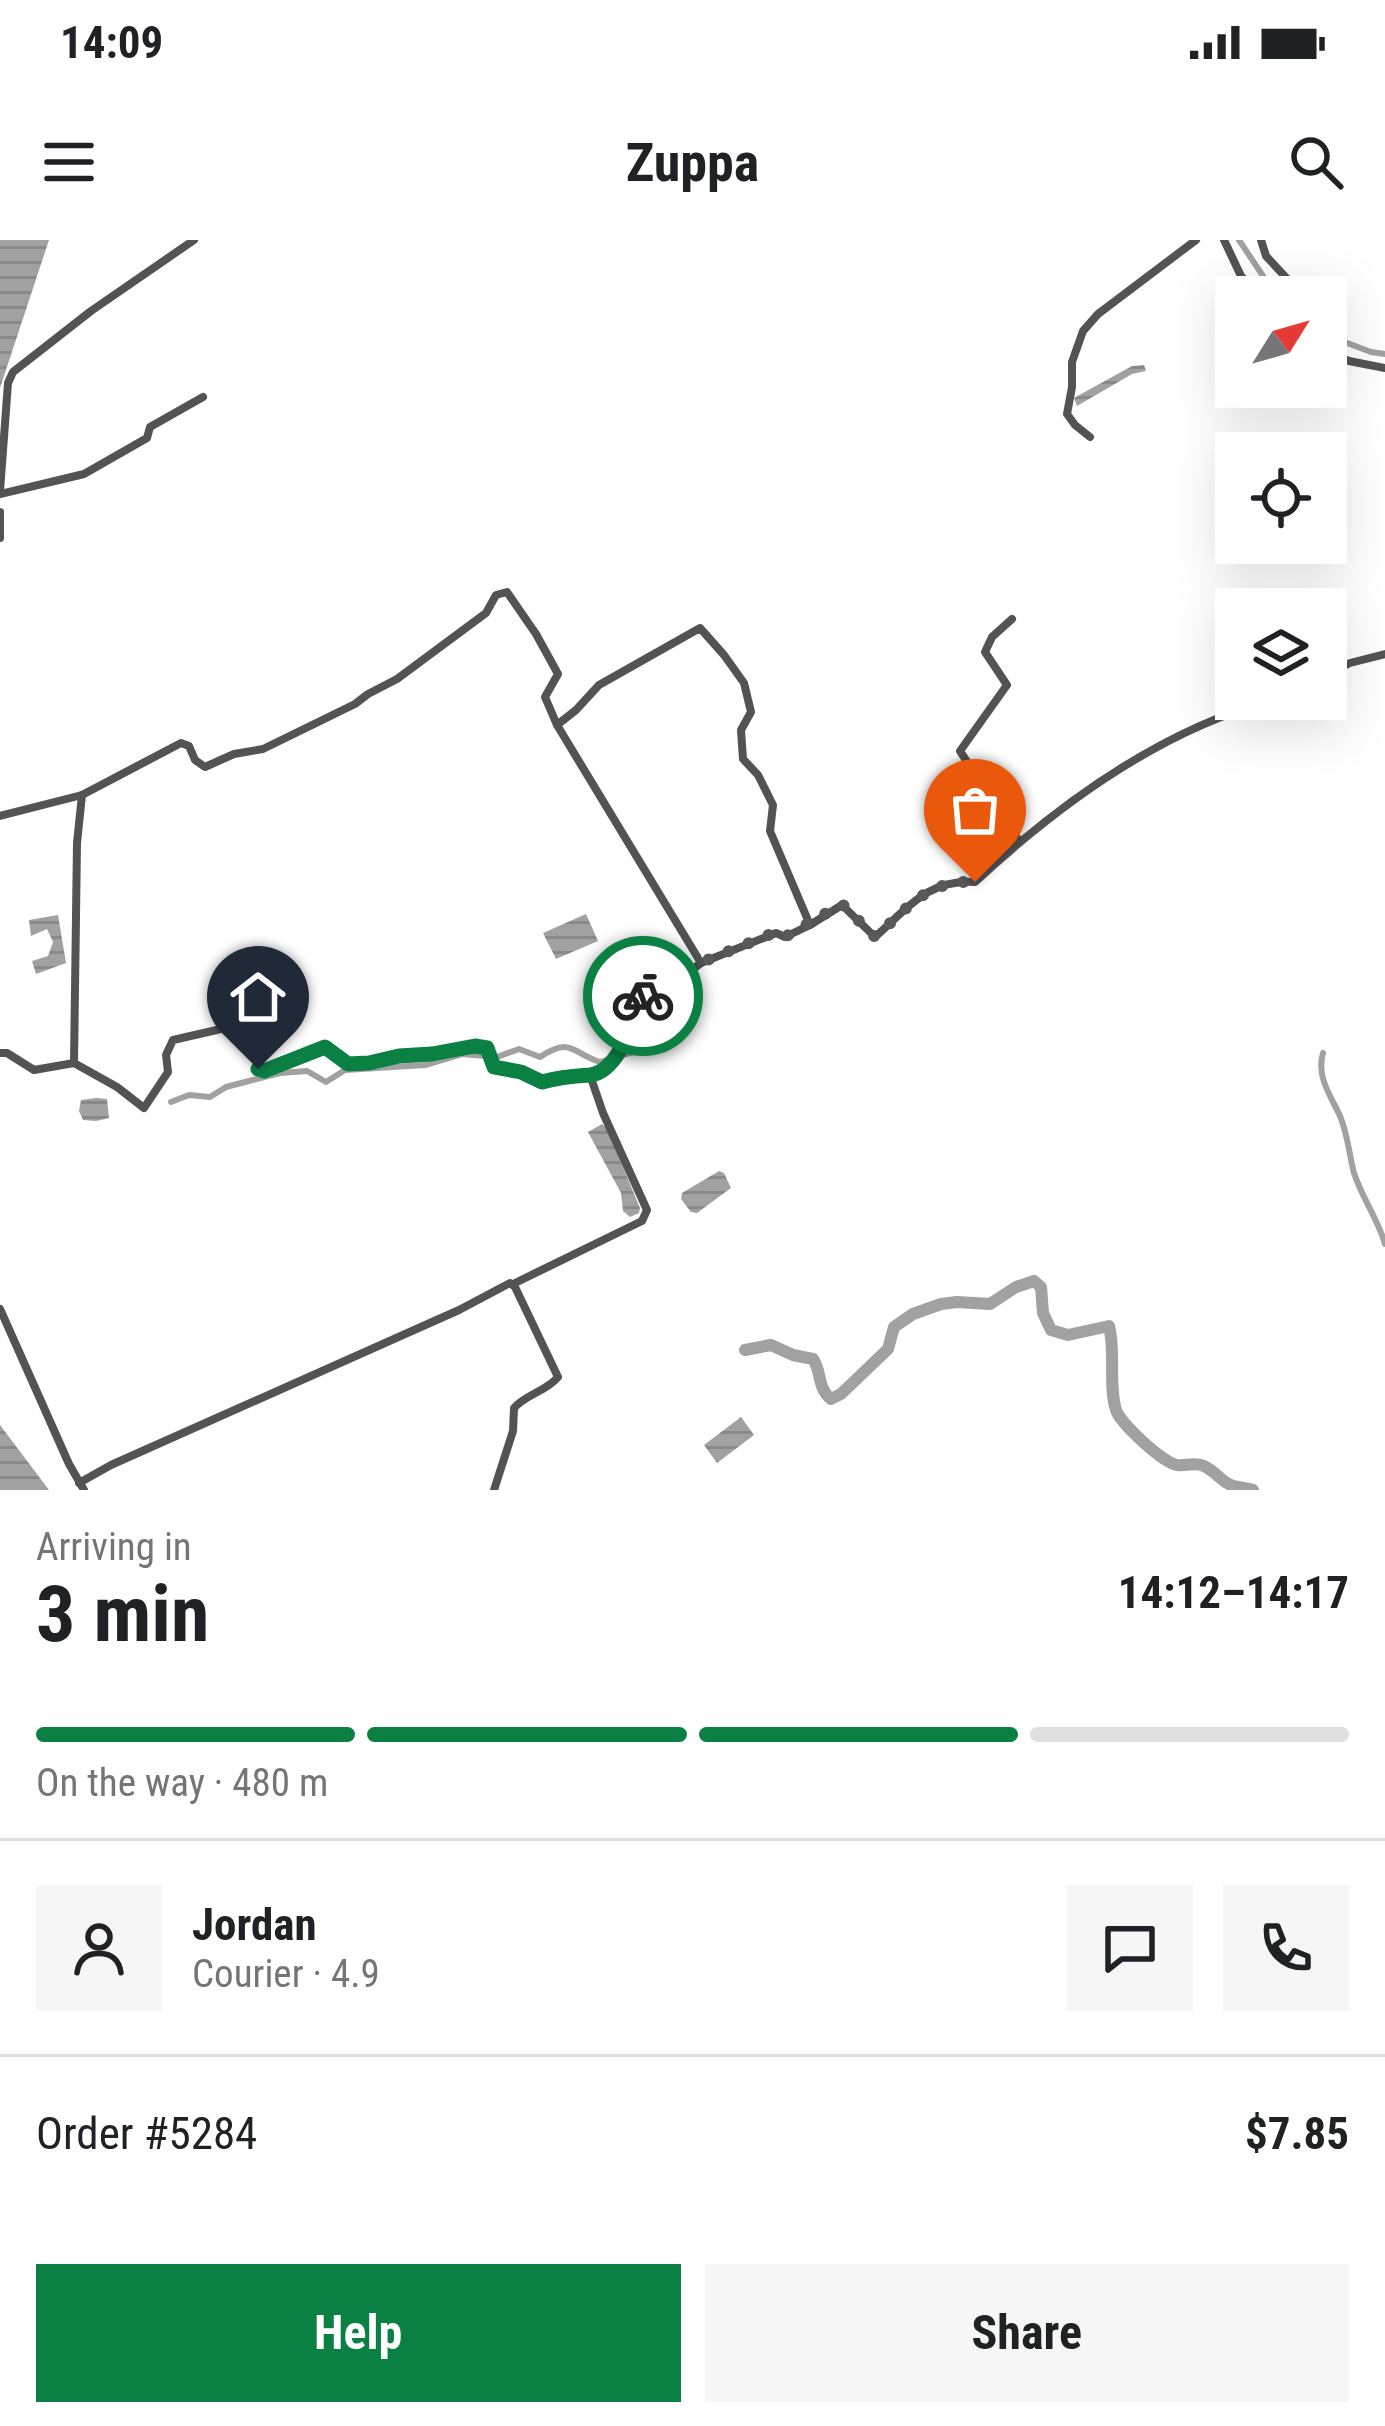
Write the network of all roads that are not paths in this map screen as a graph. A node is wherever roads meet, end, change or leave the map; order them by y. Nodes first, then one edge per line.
1 (194, 240) edge
2 (1196, 240) edge
3 (1224, 240) edge
4 (1261, 240) edge
5 (1241, 276) edge
6 (1285, 276) edge
7 (1347, 360) edge
8 (1385, 368) edge
9 (202, 397) dead end
10 (1090, 437) dead end
11 (0, 492) edge
12 (0, 512) edge
13 (0, 537) edge
14 (1012, 620) dead end
15 (1385, 654) edge
16 (1347, 664) edge
17 (1215, 719) edge
18 (557, 724) junction
19 (82, 794) junction
20 (0, 816) edge
21 (1019, 841) junction
22 (810, 925) junction
23 (700, 963) junction
24 (0, 1053) edge
25 (74, 1063) junction
26 (590, 1075) junction
27 (513, 1284) junction
28 (0, 1309) edge
29 (82, 1486) edge
30 (494, 1490) edge

1 - 11 street
2 - 10 street
3 - 5 street
4 - 6 street
7 - 8 street
9 - 11 street
12 - 13 street
14 - 21 street
15 - 16 street
17 - 21 street
18 - 19 street
18 - 22 street
18 - 23 street
19 - 20 street
19 - 25 street
21 - 22 street
22 - 23 street
23 - 26 street
24 - 25 street
25 - 26 street
26 - 27 street
27 - 29 street
27 - 30 street
28 - 29 street

